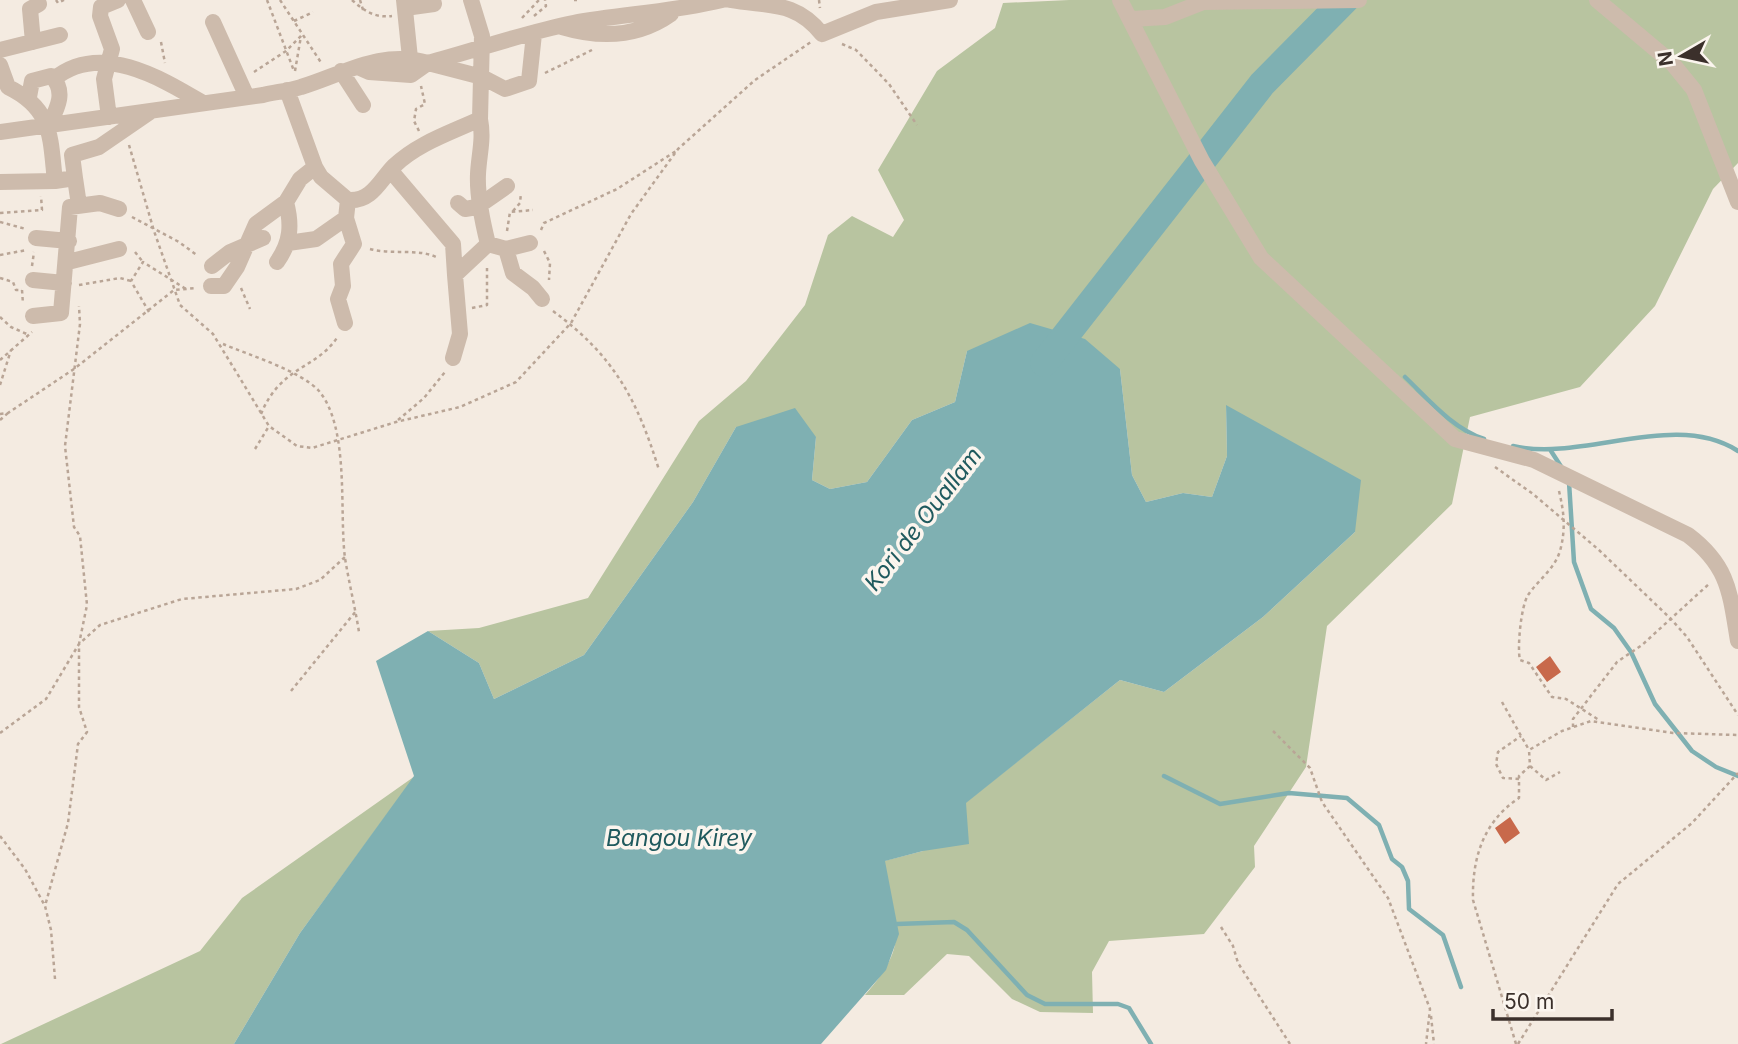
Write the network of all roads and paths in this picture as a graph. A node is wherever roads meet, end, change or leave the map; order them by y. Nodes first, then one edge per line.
1 (56, 0) edge
2 (64, 0) edge
3 (118, 0) edge
4 (133, 0) edge
5 (267, 0) edge
6 (280, 0) edge
7 (352, 0) edge
8 (360, 0) edge
9 (433, 0) edge
10 (471, 0) edge
11 (722, 0) edge
12 (730, 0) edge
13 (950, 0) edge
14 (1120, 0) edge
15 (1359, 0) edge
16 (1597, 0) edge
17 (757, 2) edge
18 (39, 4) dead end
19 (100, 4) edge
20 (872, 6) edge
21 (405, 7) edge
22 (363, 10) junction
23 (313, 12) dead end
24 (1132, 19) junction
25 (294, 20) junction
26 (213, 22) dead end
27 (832, 30) junction
28 (148, 32) joint
29 (534, 34) junction
30 (60, 35) dead end
31 (301, 36) junction
32 (33, 42) junction
33 (601, 45) dead end
34 (482, 48) junction
35 (0, 50) edge
36 (286, 51) junction
37 (410, 58) junction
38 (428, 63) junction
39 (110, 64) junction
40 (0, 65) edge
41 (342, 70) junction
42 (411, 75) junction
43 (482, 76) junction
44 (240, 78) junction
45 (54, 79) junction
46 (529, 81) junction
47 (294, 83) junction
48 (175, 84) junction
49 (29, 97) junction
50 (247, 97) junction
51 (203, 103) junction
52 (363, 105) dead end
53 (152, 111) junction
54 (109, 117) junction
55 (480, 119) junction
56 (48, 125) junction
57 (917, 125) dead end
58 (0, 132) edge
59 (424, 143) junction
60 (678, 149) dead end
61 (315, 167) junction
62 (391, 171) junction
63 (75, 178) junction
64 (34, 181) junction
65 (55, 181) junction
66 (0, 182) edge
67 (507, 186) dead end
68 (348, 200) junction
69 (286, 202) junction
70 (482, 202) junction
71 (1738, 202) edge
72 (458, 203) dead end
73 (79, 205) junction
74 (120, 209) joint
75 (533, 210) dead end
76 (0, 213) edge
77 (346, 218) junction
78 (0, 222) edge
79 (36, 238) joint
80 (263, 238) dead end
81 (69, 241) junction
82 (246, 243) junction
83 (288, 243) junction
84 (530, 243) junction
85 (354, 244) junction
86 (488, 244) junction
87 (506, 248) junction
88 (119, 250) dead end
89 (0, 255) edge
90 (68, 262) junction
91 (277, 262) dead end
92 (212, 266) joint
93 (455, 275) junction
94 (0, 278) edge
95 (131, 281) junction
96 (64, 283) junction
97 (28, 285) junction
98 (211, 286) joint
99 (186, 289) junction
100 (538, 293) junction
101 (78, 298) dead end
102 (458, 311) junction
103 (149, 312) junction
104 (39, 316) junction
105 (0, 317) edge
106 (345, 323) joint
107 (29, 335) junction
108 (220, 343) dead end
109 (11, 351) junction
110 (453, 358) joint
111 (0, 360) edge
112 (74, 369) junction
113 (290, 373) junction
114 (0, 385) edge
115 (8, 413) junction
116 (0, 414) edge
117 (261, 414) dead end
118 (0, 420) edge
119 (396, 422) dead end
120 (269, 426) dead end
121 (255, 449) dead end
122 (1489, 462) dead end
123 (659, 470) dead end
124 (1555, 470) junction
125 (1566, 522) junction
126 (345, 558) junction
127 (1722, 571) junction
128 (356, 611) junction
129 (1671, 619) junction
130 (359, 632) dead end
131 (1738, 641) edge
132 (79, 644) junction
133 (291, 691) dead end
134 (1502, 702) dead end
135 (1582, 708) junction
136 (1738, 715) edge
137 (1602, 721) junction
138 (1573, 727) junction
139 (1273, 731) dead end
140 (0, 733) edge
141 (1738, 735) edge
142 (1521, 736) junction
143 (1529, 750) junction
144 (1530, 766) junction
145 (1560, 772) dead end
146 (1738, 773) edge
147 (1519, 779) junction
148 (0, 836) edge
149 (45, 906) junction
150 (1220, 927) dead end
151 (55, 979) dead end
152 (1430, 1009) junction
153 (1290, 1044) edge
154 (1426, 1044) edge
155 (1434, 1044) edge
156 (1517, 1044) edge

1 - 2 path
3 - 19 street
4 - 28 street
5 - 36 path
6 - 25 path
7 - 22 path
8 - 22 path
9 - 21 street
10 - 34 street
11 - 29 street
12 - 17 street
13 - 20 street
14 - 24 street
15 - 24 street
16 - 71 street
17 - 27 street
18 - 32 street
19 - 39 street
20 - 27 street
21 - 22 path
21 - 37 street
23 - 25 path
24 - 124 street
25 - 31 path
26 - 44 street
27 - 57 path
28 - 48 path
29 - 34 street
29 - 46 street
30 - 32 street
31 - 36 path
31 - 41 path
31 - 47 path
32 - 35 street
33 - 46 path
34 - 38 street
34 - 43 street
36 - 44 path
36 - 47 path
37 - 38 street
37 - 41 street
38 - 42 street
38 - 43 street
39 - 45 street
39 - 48 street
39 - 54 street
40 - 49 street
41 - 42 street
41 - 47 street
41 - 52 street
42 - 59 path
43 - 46 street
43 - 55 street
44 - 50 street
45 - 49 street
45 - 56 street
47 - 50 street
47 - 61 street
48 - 51 street
49 - 56 street
50 - 51 street
51 - 53 street
53 - 54 street
53 - 63 street
54 - 56 street
55 - 59 street
55 - 70 street
56 - 58 street
56 - 65 street
59 - 62 street
60 - 84 path
61 - 68 street
61 - 69 street
62 - 68 street
62 - 93 street
63 - 65 street
63 - 73 street
64 - 65 street
64 - 66 street
64 - 76 path
67 - 70 street
68 - 77 street
69 - 82 street
69 - 83 street
70 - 72 street
70 - 86 street
73 - 74 street
73 - 81 street
74 - 92 path
75 - 87 path
77 - 83 street
77 - 85 street
78 - 79 path
79 - 81 street
80 - 82 street
81 - 90 street
82 - 92 street
82 - 98 street
83 - 91 street
84 - 87 street
84 - 100 path
85 - 93 path
85 - 106 street
86 - 87 street
86 - 93 street
86 - 102 path
87 - 100 street
88 - 90 street
89 - 97 path
90 - 96 street
93 - 102 street
94 - 97 path
95 - 96 path
95 - 99 path
95 - 103 path
96 - 97 street
96 - 104 street
97 - 104 path
98 - 99 path
99 - 103 path
100 - 123 path
101 - 112 path
102 - 110 street
103 - 112 path
104 - 107 path
105 - 107 path
106 - 113 path
107 - 109 path
108 - 113 path
109 - 111 path
109 - 114 path
110 - 119 path
112 - 115 path
112 - 132 path
113 - 117 path
113 - 126 path
115 - 116 path
115 - 118 path
120 - 121 path
122 - 125 path
124 - 125 path
124 - 127 street
125 - 129 path
125 - 135 path
126 - 128 path
126 - 132 path
127 - 129 path
127 - 131 street
128 - 130 path
128 - 133 path
129 - 135 path
129 - 136 path
132 - 140 path
132 - 149 path
134 - 142 path
135 - 137 path
135 - 138 path
137 - 138 path
137 - 141 path
138 - 143 path
139 - 152 path
142 - 143 path
142 - 147 path
143 - 144 path
144 - 145 path
144 - 147 path
146 - 156 path
147 - 156 path
148 - 149 path
149 - 151 path
150 - 153 path
152 - 154 path
152 - 155 path

